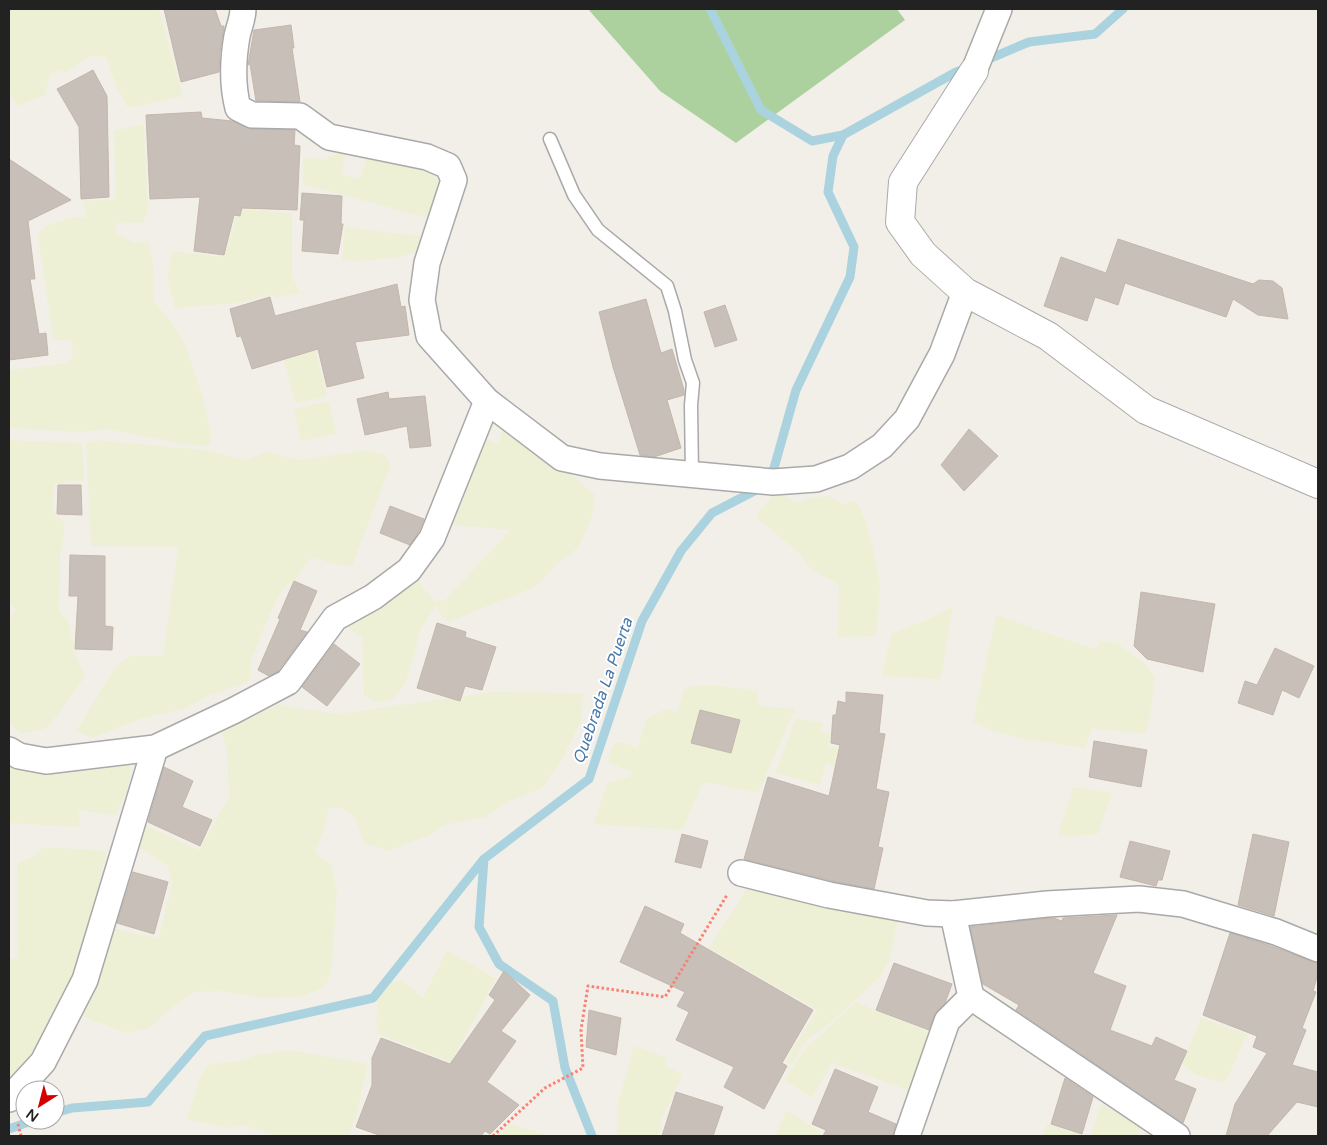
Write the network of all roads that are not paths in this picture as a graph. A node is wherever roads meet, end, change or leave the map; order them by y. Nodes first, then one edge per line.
1 (244, 9) edge
2 (999, 9) edge
3 (978, 62) joint
4 (550, 139) dead end
5 (965, 292) junction
6 (487, 401) junction
7 (692, 475) junction
8 (1318, 484) edge
9 (155, 748) junction
10 (9, 750) edge
11 (741, 873) road end
12 (952, 914) junction
13 (1318, 949) edge
14 (972, 998) junction
15 (9, 1099) edge
16 (907, 1136) edge
17 (1177, 1136) edge

1 - 6 street
2 - 3 street
3 - 5 street
4 - 7 lane
5 - 7 street
5 - 8 street
6 - 7 street
6 - 9 street
9 - 10 street
9 - 15 street
11 - 12 street
12 - 13 street
12 - 14 street
14 - 16 street
14 - 17 street

